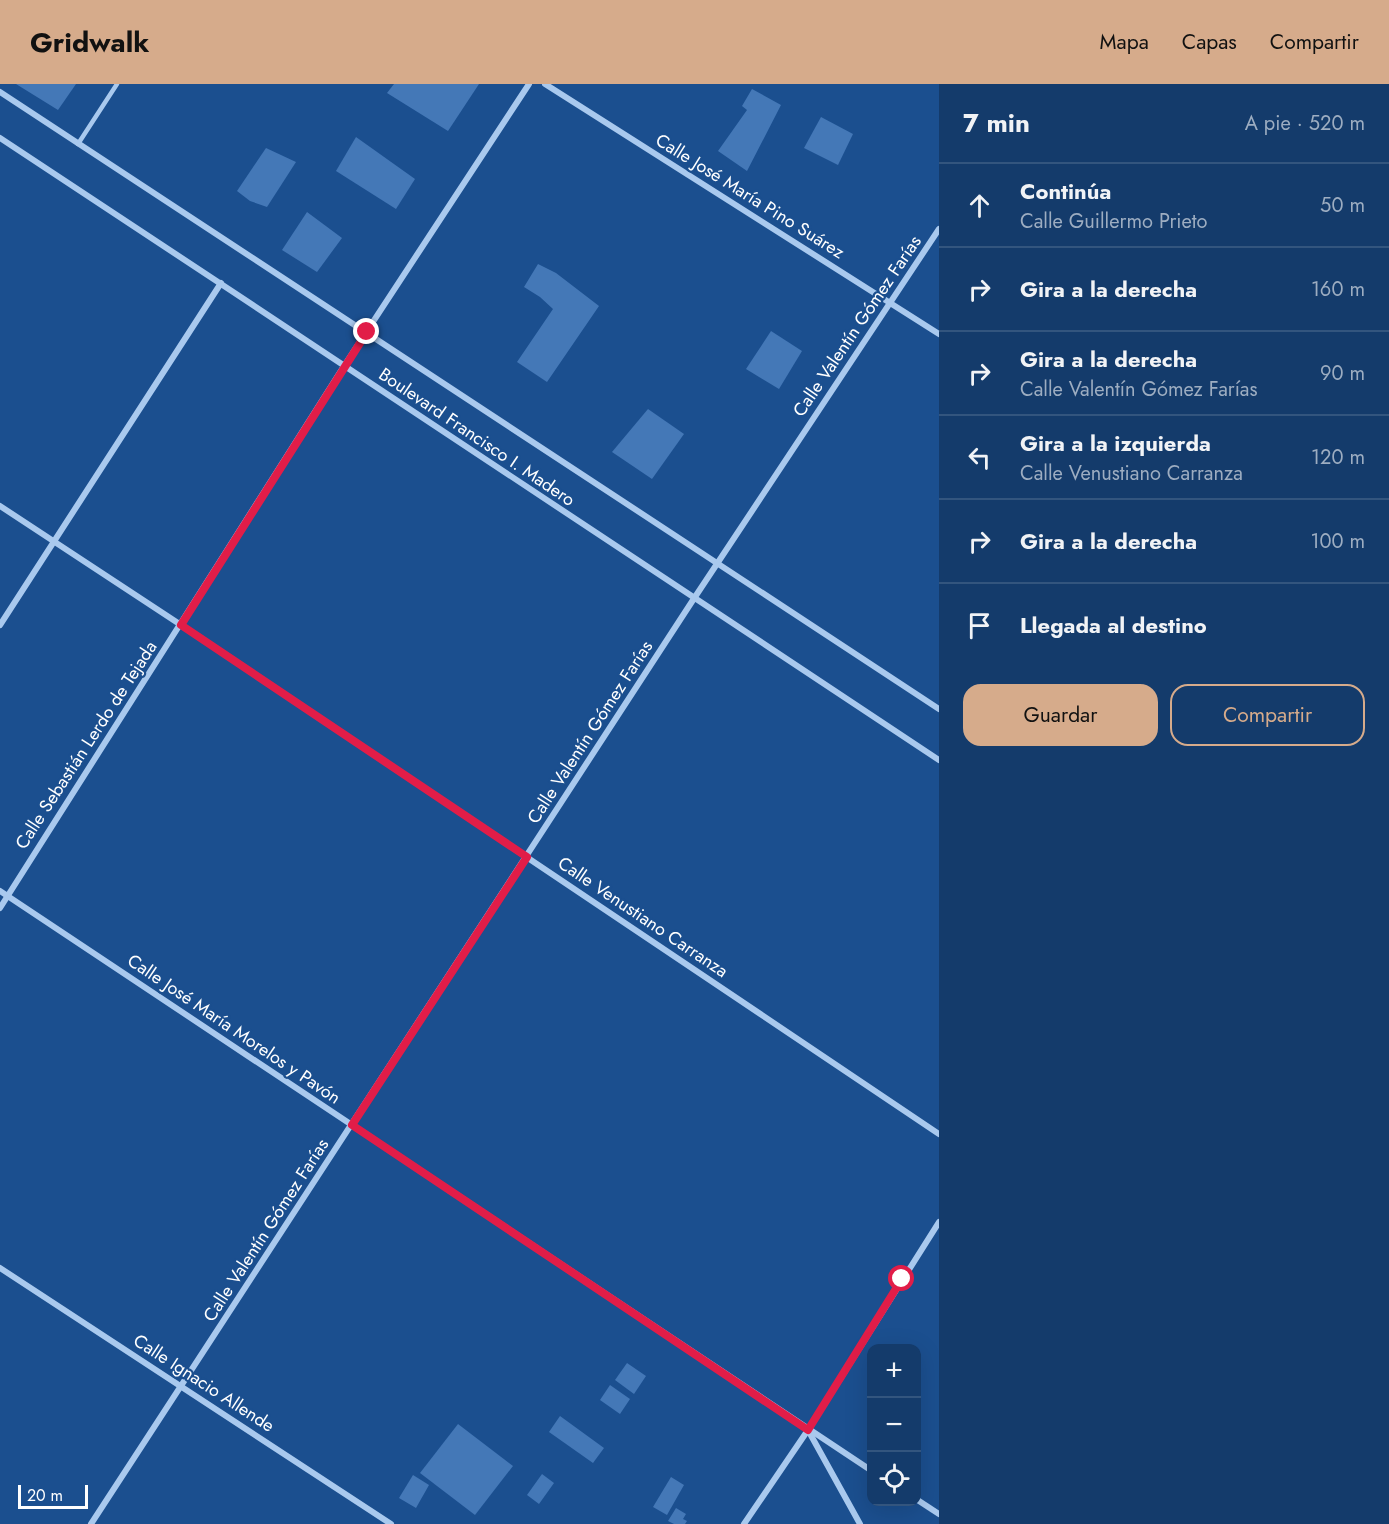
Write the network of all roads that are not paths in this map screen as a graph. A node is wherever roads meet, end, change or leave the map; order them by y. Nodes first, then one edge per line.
1 (117, 84) edge
2 (528, 84) edge
3 (545, 84) edge
4 (0, 92) edge
5 (0, 138) edge
6 (78, 144) junction
7 (939, 229) edge
8 (221, 283) junction
9 (890, 302) junction
10 (367, 332) junction
11 (939, 334) edge
12 (344, 366) junction
13 (0, 506) edge
14 (54, 542) junction
15 (718, 562) junction
16 (693, 600) junction
17 (0, 625) edge
18 (181, 625) junction
19 (939, 709) edge
20 (939, 760) edge
21 (527, 857) junction
22 (0, 891) edge
23 (7, 896) junction
24 (0, 908) edge
25 (352, 1125) junction
26 (939, 1134) edge
27 (939, 1222) edge
28 (0, 1268) edge
29 (181, 1386) junction
30 (808, 1430) junction
31 (867, 1468) edge
32 (921, 1503) edge
33 (939, 1514) edge
34 (91, 1524) edge
35 (391, 1524) edge
36 (744, 1524) edge
37 (860, 1524) edge

1 - 6 lane
2 - 10 street, Calle Sebastián Lerdo de Tejada
3 - 9 street, Calle José María Pino Suárez
4 - 6 street, Boulevard Francisco I. Madero
5 - 8 street, Boulevard Francisco I. Madero
6 - 10 street, Boulevard Francisco I. Madero
7 - 9 street, Calle Valentín Gómez Farías
8 - 12 street, Boulevard Francisco I. Madero
8 - 14 street
9 - 11 street, Calle José María Pino Suárez
9 - 15 street, Calle Valentín Gómez Farías
10 - 12 street, Calle Sebastián Lerdo de Tejada
10 - 15 street, Boulevard Francisco I. Madero
12 - 16 street, Boulevard Francisco I. Madero
12 - 18 street, Calle Sebastián Lerdo de Tejada
13 - 14 street, Calle Venustiano Carranza
14 - 17 street
14 - 18 street, Calle Venustiano Carranza
15 - 16 street, Calle Valentín Gómez Farías
15 - 19 street, Boulevard Francisco I. Madero
16 - 20 street, Boulevard Francisco I. Madero
16 - 21 street, Calle Valentín Gómez Farías
18 - 21 street, Calle Venustiano Carranza
18 - 23 street, Calle Sebastián Lerdo de Tejada
21 - 25 street, Calle Valentín Gómez Farías
21 - 26 street, Calle Venustiano Carranza
22 - 23 street, Calle José María Morelos y Pavón
23 - 24 street, Calle Sebastián Lerdo de Tejada
23 - 25 street, Calle José María Morelos y Pavón
25 - 29 street, Calle Valentín Gómez Farías
25 - 30 street, Calle José María Morelos y Pavón
27 - 30 street
28 - 29 street, Calle Ignacio Allende
29 - 34 street, Calle Valentín Gómez Farías
29 - 35 street, Calle Ignacio Allende
30 - 31 street, Calle José María Morelos y Pavón
30 - 36 street
30 - 37 street
32 - 33 street

